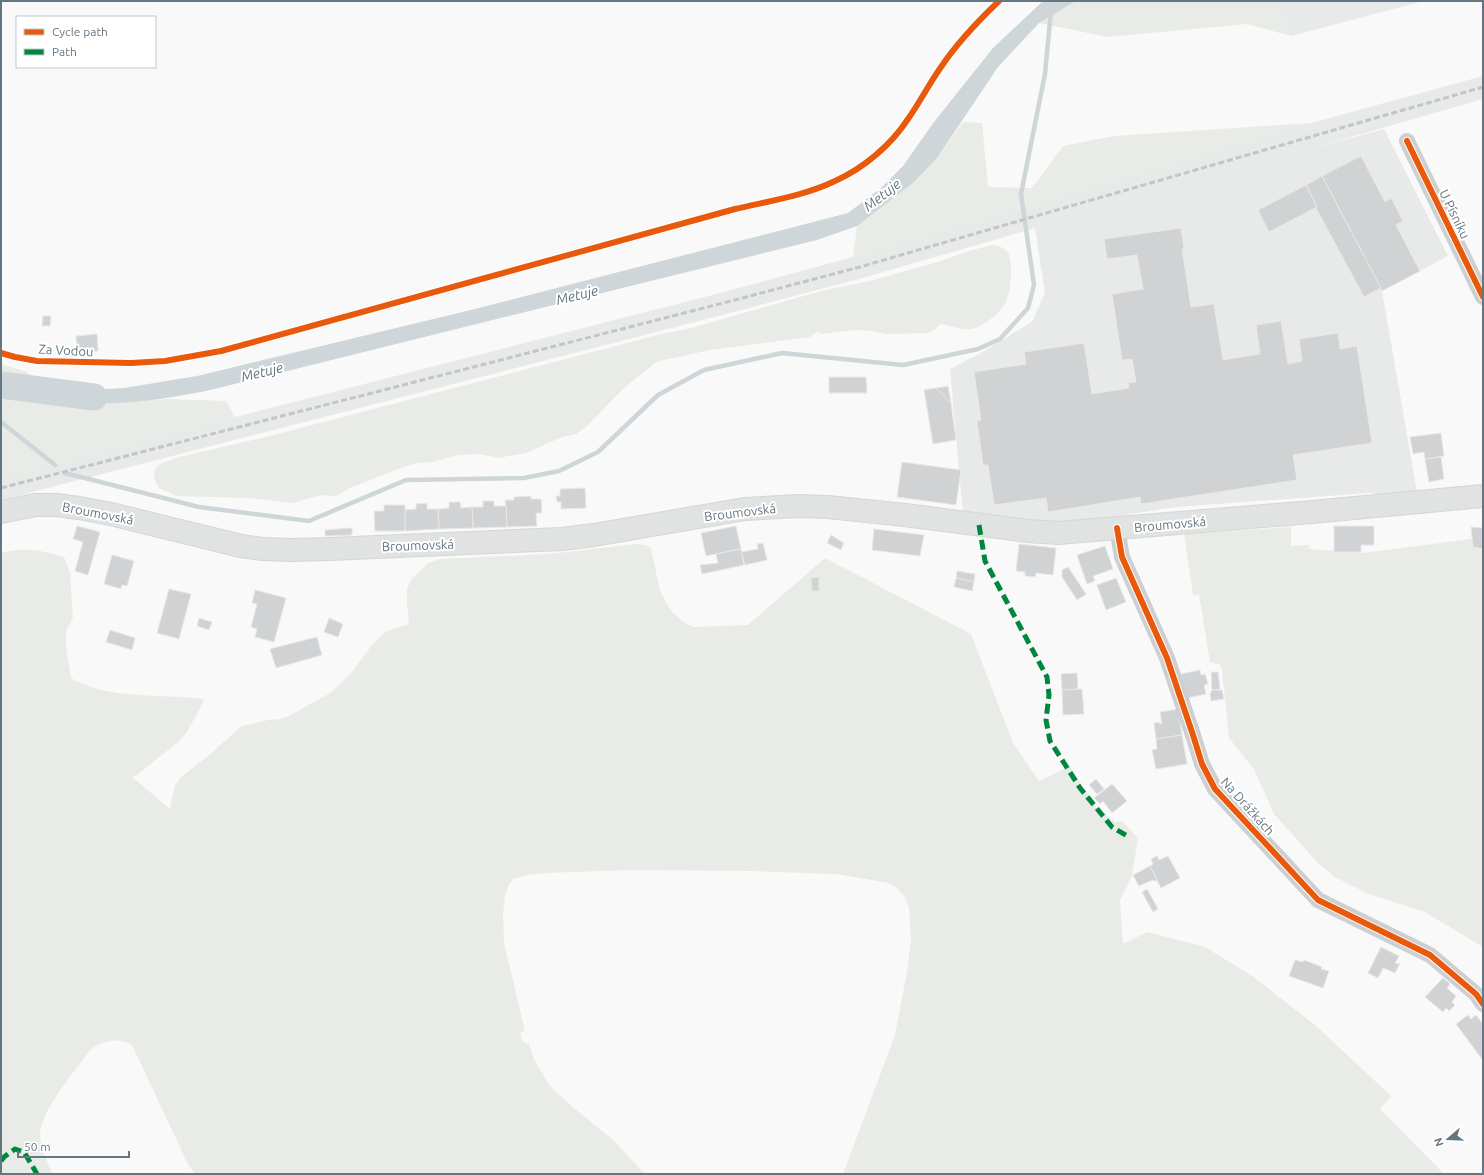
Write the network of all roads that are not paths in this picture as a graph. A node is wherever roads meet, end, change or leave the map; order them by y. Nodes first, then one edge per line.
1 (1406, 141) dead end
2 (1483, 297) edge
3 (1483, 496) edge
4 (1, 512) edge
5 (1117, 528) junction
6 (1483, 1004) edge

1 - 2 street, U Písníku
3 - 5 main road, Broumovská
4 - 5 main road, Broumovská
5 - 6 street, Na Drážkách

